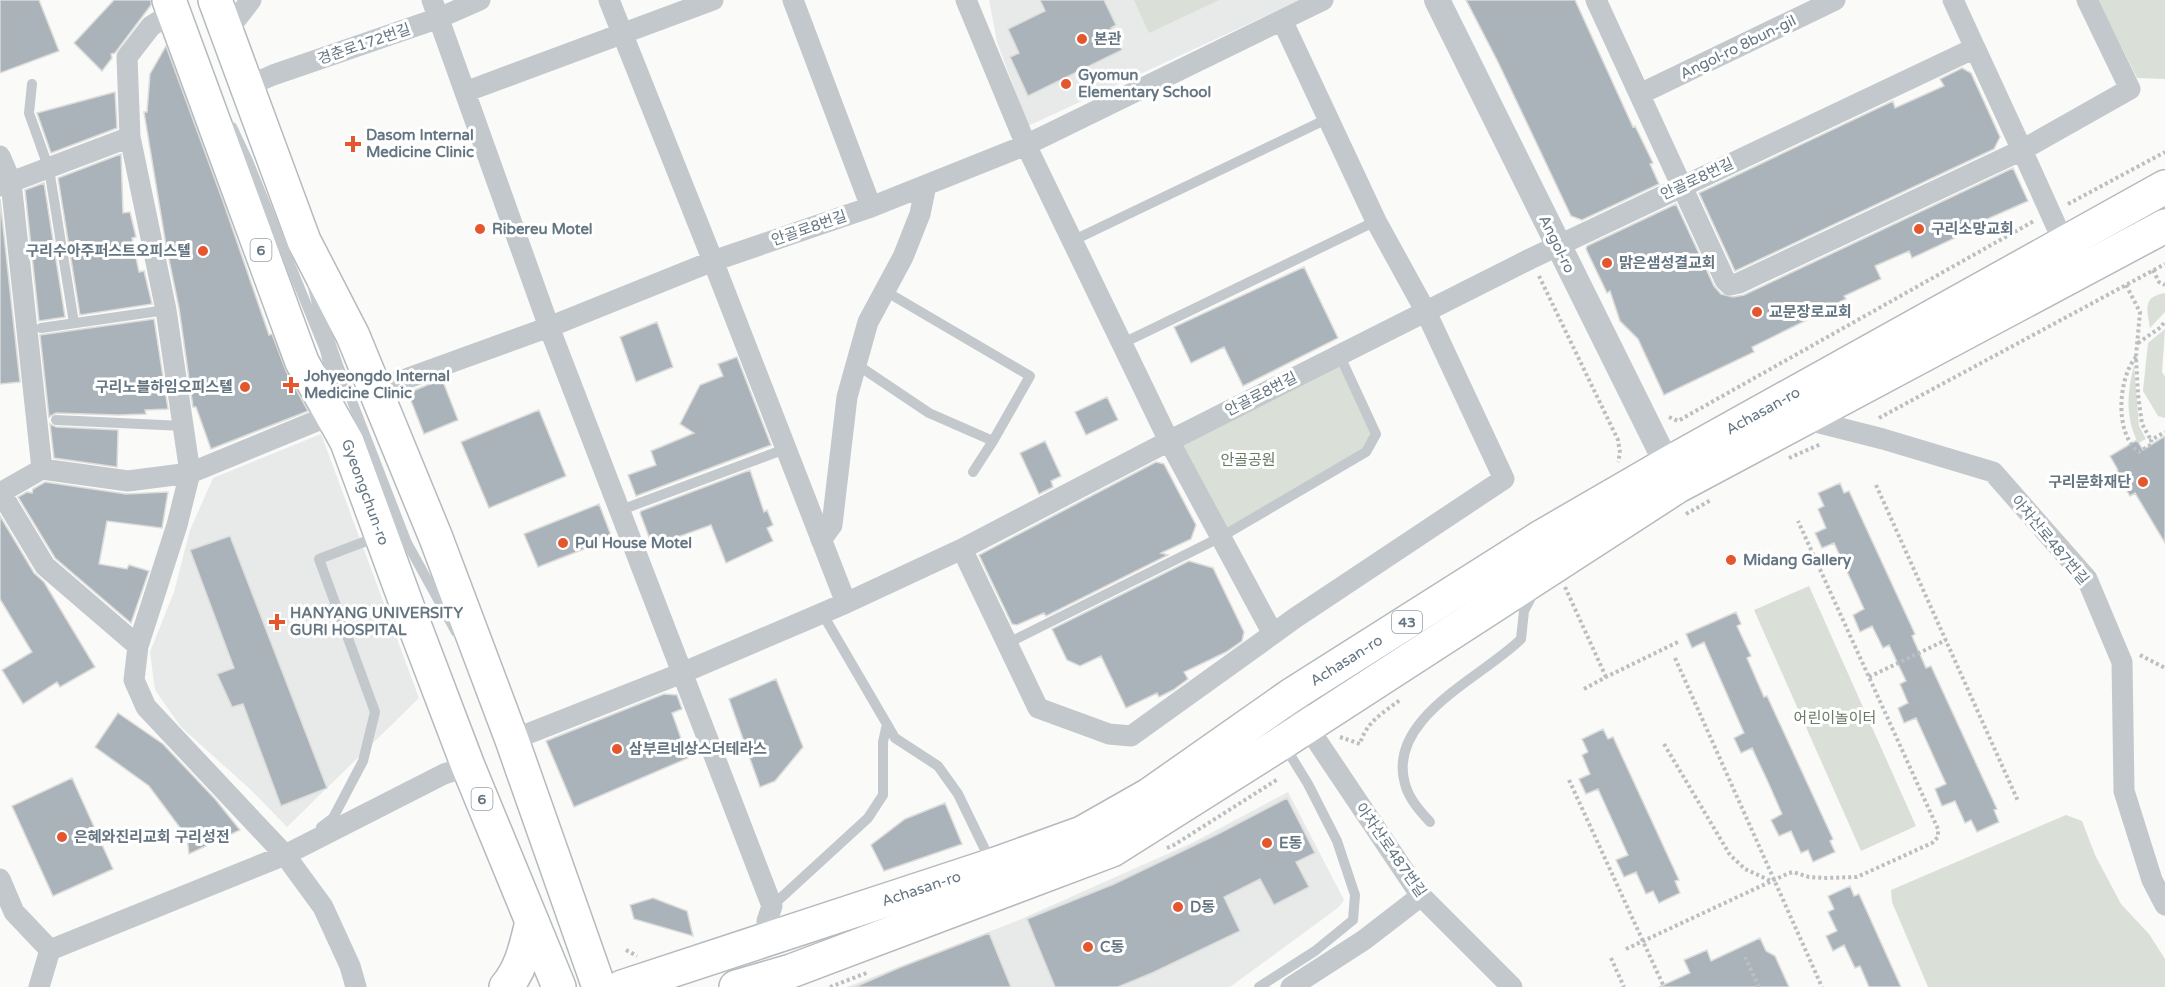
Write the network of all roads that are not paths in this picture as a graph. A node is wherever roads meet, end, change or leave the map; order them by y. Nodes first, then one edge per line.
1 (215, 0) edge
2 (251, 0) edge
3 (480, 0) edge
4 (609, 0) edge
5 (713, 0) edge
6 (793, 0) edge
7 (966, 0) edge
8 (1323, 0) edge
9 (1437, 0) edge
10 (1596, 0) edge
11 (1835, 0) edge
12 (1953, 0) edge
13 (2087, 0) edge
14 (172, 6) edge
15 (435, 9) edge
16 (1282, 20) junction
17 (227, 31) junction
18 (623, 34) junction
19 (1976, 48) junction
20 (189, 51) junction
21 (32, 84) dead end
22 (248, 86) junction
23 (465, 92) junction
24 (215, 94) dead end
25 (1640, 94) junction
26 (225, 113) dead end
27 (1329, 118) junction
28 (130, 137) junction
29 (1026, 145) junction
30 (2022, 150) junction
31 (0, 156) edge
32 (49, 169) junction
33 (6, 184) edge
34 (926, 185) junction
35 (1682, 186) junction
36 (2165, 187) edge
37 (871, 207) junction
38 (1376, 221) junction
39 (2165, 226) edge
40 (304, 241) junction
41 (1072, 241) junction
42 (2064, 243) junction
43 (1558, 246) junction
44 (713, 261) junction
45 (885, 291) junction
46 (166, 310) junction
47 (1426, 312) junction
48 (74, 323) junction
49 (549, 327) junction
50 (41, 328) dead end
51 (1121, 344) junction
52 (1339, 354) junction
53 (856, 364) junction
54 (375, 390) junction
55 (1804, 419) junction
56 (56, 420) dead end
57 (183, 426) junction
58 (339, 429) junction
59 (993, 441) junction
60 (1169, 441) junction
61 (785, 448) junction
62 (42, 469) junction
63 (973, 472) dead end
64 (190, 473) junction
65 (1676, 488) junction
66 (0, 493) edge
67 (621, 510) junction
68 (1221, 537) junction
69 (369, 540) dead end
70 (821, 540) junction
71 (962, 549) junction
72 (1554, 580) junction
73 (846, 603) junction
74 (822, 613) junction
75 (1274, 634) junction
76 (1008, 643) junction
77 (138, 646) junction
78 (682, 673) junction
79 (1290, 696) junction
80 (887, 724) junction
81 (509, 732) junction
82 (1295, 734) junction
83 (468, 766) junction
84 (1430, 822) dead end
85 (285, 855) junction
86 (993, 865) junction
87 (0, 879) edge
88 (1421, 896) junction
89 (2165, 905) edge
90 (772, 906) junction
91 (1353, 920) junction
92 (532, 922) junction
93 (772, 938) junction
94 (1367, 938) junction
95 (50, 950) junction
96 (776, 982) edge
97 (39, 987) edge
98 (356, 987) edge
99 (506, 987) edge
100 (559, 987) edge
101 (599, 987) edge
102 (622, 987) edge
103 (736, 987) edge
104 (1259, 987) edge
105 (1291, 987) edge
106 (1512, 987) edge

1 - 17 main road
2 - 17 street
3 - 15 street, 경춘로172번길
4 - 18 street
5 - 18 street
6 - 37 street
7 - 29 street
8 - 16 street, 안골로8번길
9 - 43 street, Angol-ro
10 - 25 street
11 - 25 street, Angol-ro 8bun-gil
12 - 19 street
13 - 30 street
14 - 20 main road, Gyeongchun-ro / 6
14 - 28 street
15 - 22 street, 경춘로172번길
15 - 23 street
16 - 27 street
16 - 29 street, 안골로8번길
17 - 22 main road
18 - 23 street
18 - 44 street
19 - 30 street
19 - 35 street, 안골로8번길
20 - 24 lane
20 - 58 main road, Gyeongchun-ro / 6
21 - 32 lane
22 - 40 main road
23 - 49 street
25 - 35 street
26 - 58 lane
27 - 38 street
27 - 41 lane
28 - 32 street
28 - 46 street
29 - 34 street, 안골로8번길
29 - 41 street
30 - 35 street
30 - 42 street
31 - 33 street
32 - 33 street
32 - 48 lane
33 - 62 street
34 - 37 street, 안골로8번길
34 - 45 street
35 - 43 street, 안골로8번길
36 - 42 main road, Achasan-ro / 43
37 - 44 street, 안골로8번길
38 - 47 street
38 - 51 lane
39 - 55 main road, Achasan-ro / 43
40 - 54 main road
40 - 81 lane
41 - 51 street
42 - 65 main road, Achasan-ro / 43
43 - 47 street, 안골로8번길
43 - 65 street, Angol-ro
44 - 49 street, 안골로8번길
44 - 61 street
45 - 53 street
45 - 59 lane
46 - 48 lane
46 - 57 street
47 - 52 street, 안골로8번길
47 - 75 street
48 - 50 lane
49 - 54 street, 안골로8번길
49 - 67 street
51 - 60 street
52 - 60 street, 안골로8번길
52 - 68 lane
53 - 59 lane
53 - 70 street
54 - 81 main road
55 - 65 main road, Achasan-ro / 43
55 - 89 street, 아차산로487번길
56 - 57 lane
57 - 64 street
58 - 64 street
58 - 83 main road, Gyeongchun-ro / 6
59 - 63 lane
60 - 68 street
60 - 71 street, 안골로8번길
61 - 67 lane
61 - 70 street
62 - 64 street
62 - 66 street
64 - 77 street
65 - 72 main road, Achasan-ro / 43
65 - 79 main road, Achasan-ro / 43
66 - 77 street
67 - 78 street
68 - 75 street
68 - 76 lane
69 - 85 lane
70 - 73 street
71 - 73 street, 안골로8번길
71 - 76 street
72 - 82 main road, Achasan-ro / 43
72 - 84 lane
73 - 74 street, 안골로8번길
74 - 78 street, 안골로8번길
74 - 80 lane
75 - 76 street
77 - 85 street
78 - 81 street, 안골로8번길
78 - 90 street
79 - 82 street, 아차산로487번길
79 - 86 main road, Achasan-ro / 43
80 - 86 lane
80 - 90 lane
81 - 101 main road
82 - 88 street, 아차산로487번길
82 - 91 lane
82 - 96 main road, Achasan-ro / 43
83 - 85 street
83 - 92 main road, Gyeongchun-ro / 6
85 - 95 street
85 - 98 street
86 - 93 main road, Achasan-ro / 43
87 - 95 street
88 - 94 street
88 - 106 street, 아차산로487번길
90 - 93 street
91 - 94 lane
91 - 104 lane
92 - 99 main road
92 - 100 main road, Gyeongchun-ro / 6
93 - 102 main road, Achasan-ro / 43
94 - 105 street
95 - 97 street
96 - 103 main road, Achasan-ro / 43

